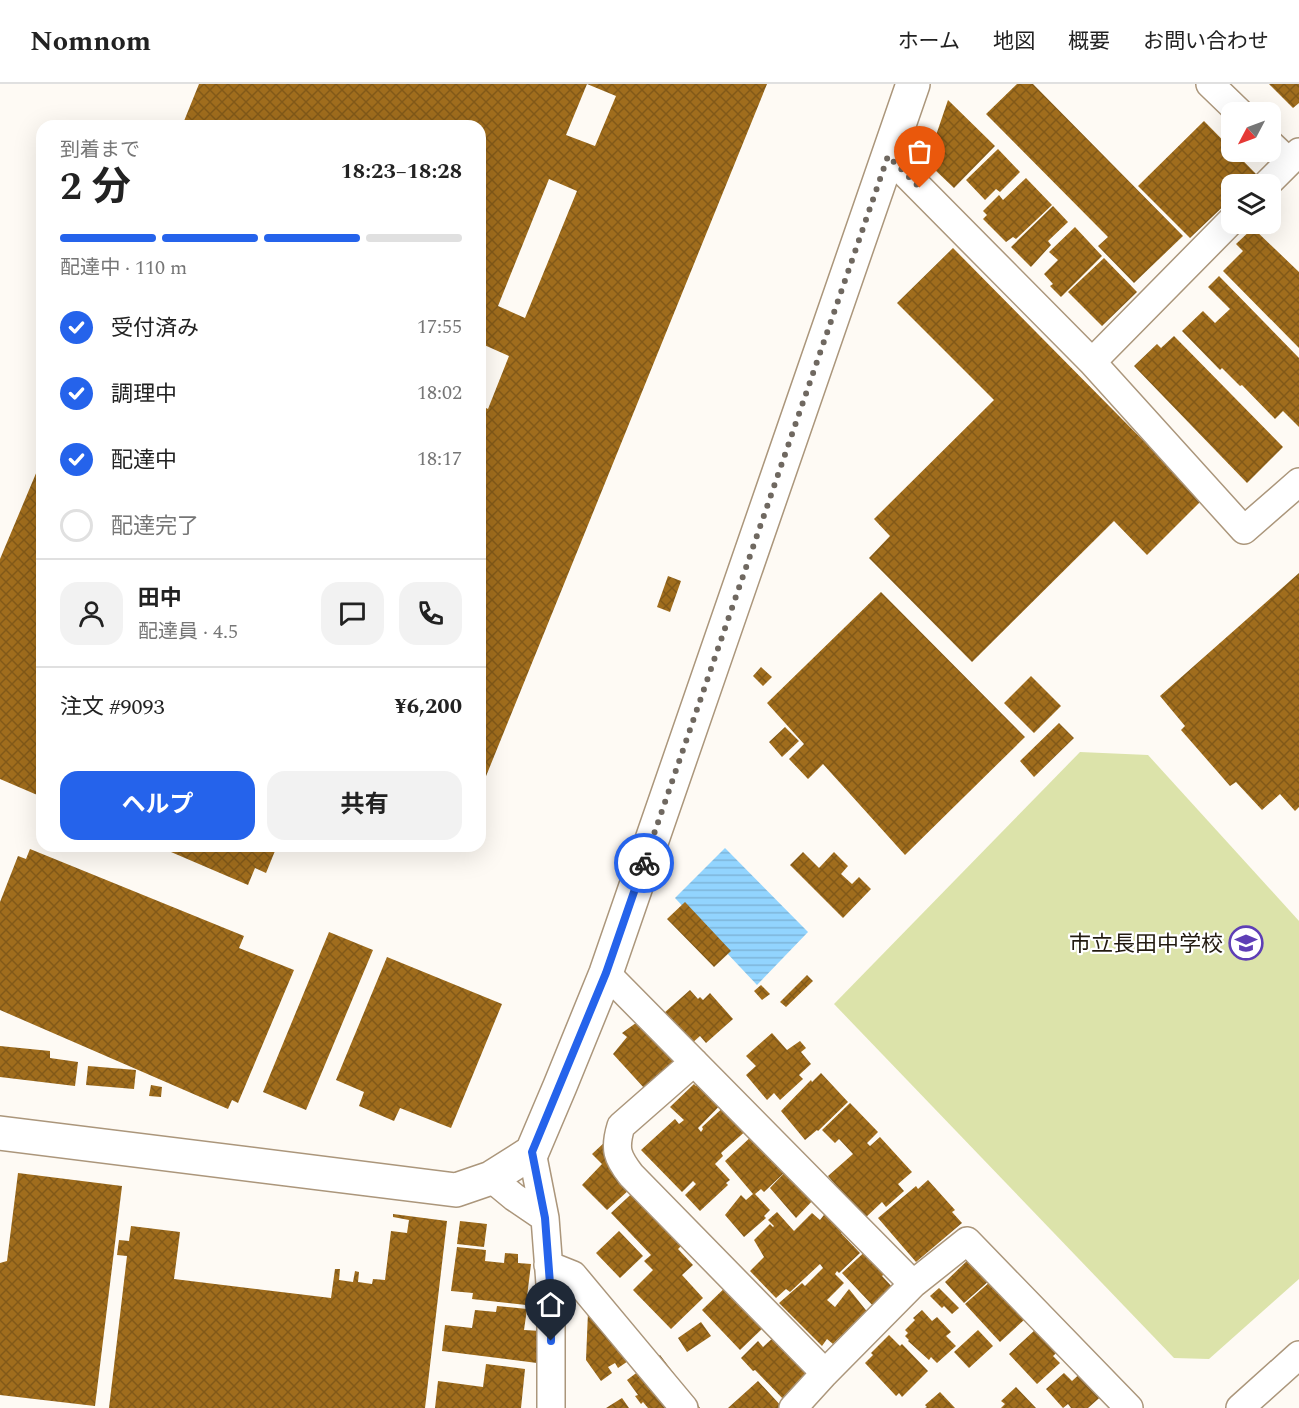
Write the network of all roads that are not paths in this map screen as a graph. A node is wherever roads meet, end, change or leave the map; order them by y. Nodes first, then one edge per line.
1 (913, 84) edge
2 (1210, 84) edge
3 (1229, 102) edge
4 (1286, 153) edge
5 (888, 156) junction
6 (1273, 174) edge
7 (1221, 231) edge
8 (1092, 362) junction
9 (1299, 482) edge
10 (606, 973) junction
11 (694, 1062) junction
12 (0, 1133) edge
13 (532, 1152) junction
14 (491, 1178) junction
15 (545, 1218) junction
16 (548, 1265) junction
17 (913, 1284) junction
18 (1299, 1355) edge
19 (825, 1373) junction
20 (1251, 1405) edge
21 (551, 1408) edge
22 (684, 1408) edge
23 (794, 1408) edge
24 (1129, 1408) edge

1 - 5 street
2 - 3 street
4 - 6 street
5 - 8 street
5 - 10 street
7 - 8 street
8 - 9 street
10 - 11 street
10 - 13 street
11 - 17 street
11 - 19 street
12 - 14 street
13 - 14 street
13 - 15 street
14 - 15 street
15 - 16 street
16 - 21 street
16 - 22 street
17 - 19 street
17 - 24 street
18 - 20 street
19 - 23 street

